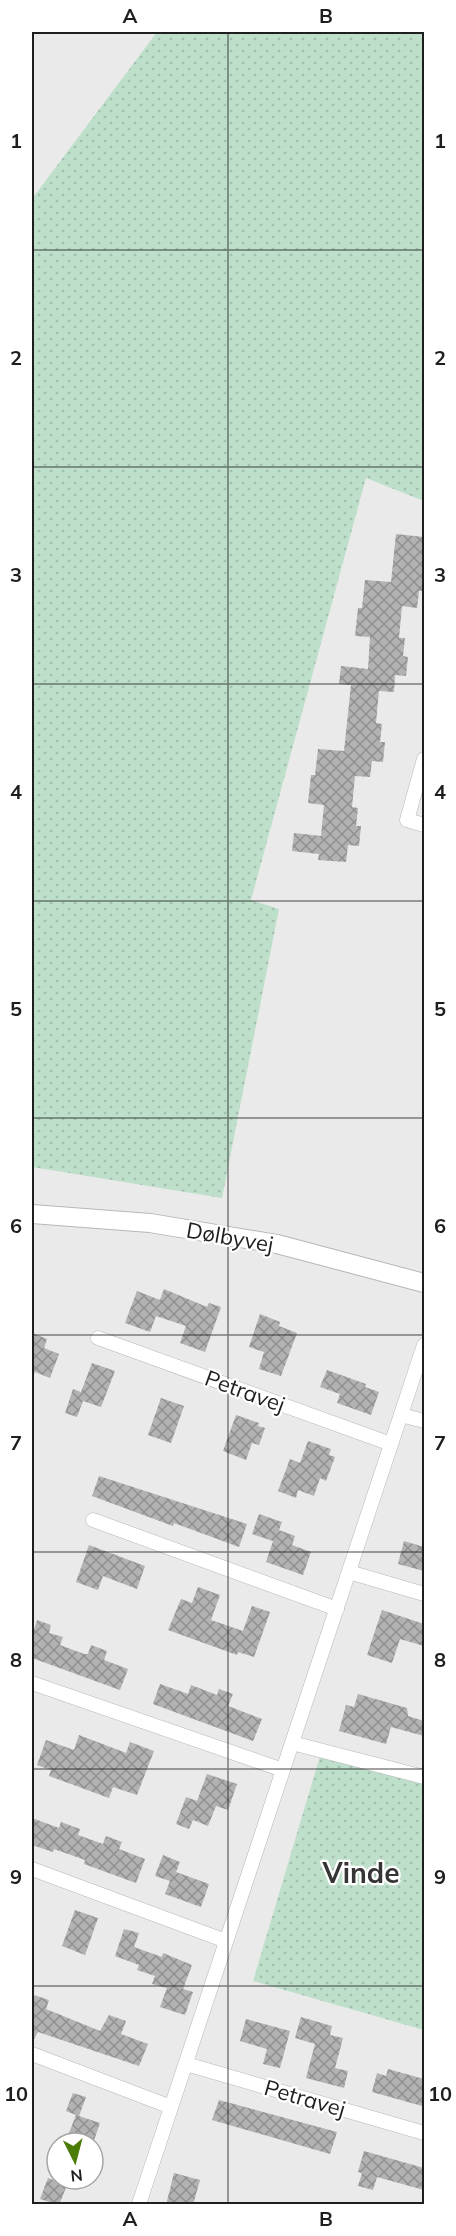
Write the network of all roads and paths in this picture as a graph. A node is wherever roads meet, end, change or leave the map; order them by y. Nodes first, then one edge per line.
1 (424, 759) edge
2 (424, 825) edge
3 (32, 1214) edge
4 (424, 1283) edge
5 (98, 1338) dead end
6 (424, 1345) edge
7 (401, 1415) junction
8 (424, 1421) edge
9 (392, 1444) junction
10 (93, 1520) dead end
11 (349, 1572) junction
12 (424, 1594) edge
13 (337, 1609) junction
14 (32, 1683) edge
15 (292, 1743) junction
16 (283, 1770) junction
17 (424, 1777) edge
18 (32, 1869) edge
19 (226, 1941) junction
20 (32, 2054) edge
21 (186, 2064) junction
22 (171, 2107) junction
23 (424, 2133) edge
24 (139, 2205) edge

1 - 2 street
3 - 4 street, Dølbyvej
5 - 9 street, Petravej
6 - 7 street
7 - 8 street
7 - 9 street
9 - 11 street
10 - 13 street
11 - 12 street
11 - 13 street
13 - 15 street
14 - 16 street
15 - 16 street
15 - 17 street
16 - 19 street
18 - 19 street
19 - 21 street
20 - 22 street
21 - 22 street
21 - 23 street, Petravej
22 - 24 street

